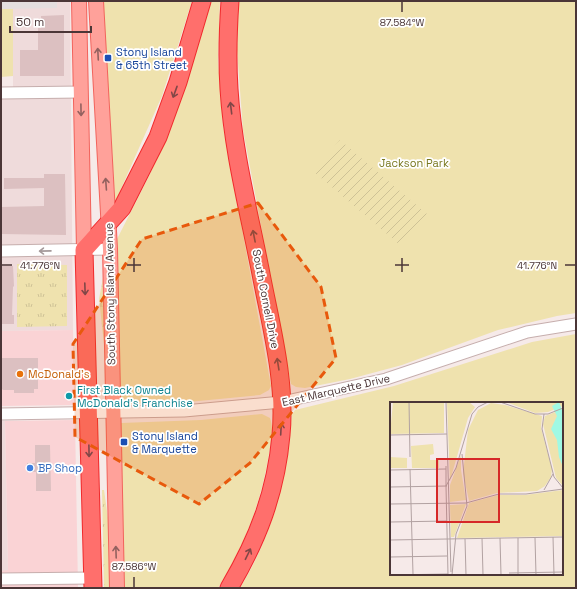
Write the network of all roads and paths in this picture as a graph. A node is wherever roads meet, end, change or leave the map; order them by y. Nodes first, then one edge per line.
1 (80, 1) edge
2 (96, 1) edge
3 (202, 1) edge
4 (230, 1) edge
5 (1, 92) edge
6 (81, 92) junction
7 (108, 222) junction
8 (110, 249) junction
9 (84, 250) junction
10 (1, 251) edge
11 (576, 324) edge
12 (282, 402) junction
13 (88, 412) junction
14 (112, 413) junction
15 (1, 414) edge
16 (1, 578) edge
17 (93, 583) edge
18 (117, 588) edge
19 (229, 588) edge

1 - 6 main road
7 -> 2 main road, South Stony Island Avenue
3 -> 7 highway
12 -> 4 highway, South Cornell Drive
5 - 6 street
6 -> 9 main road
7 - 8 main road, South Stony Island Avenue
7 - 9 highway
8 - 9 street
8 - 14 main road, South Stony Island Avenue
9 -> 10 street
9 -> 13 highway
11 - 12 street, East Marquette Drive
12 - 14 street, East Marquette Drive
19 -> 12 highway, South Cornell Drive
13 - 14 street, East Marquette Drive
13 - 15 street, East Marquette Drive
13 -> 17 highway
18 -> 14 main road, South Stony Island Avenue
16 - 17 street

